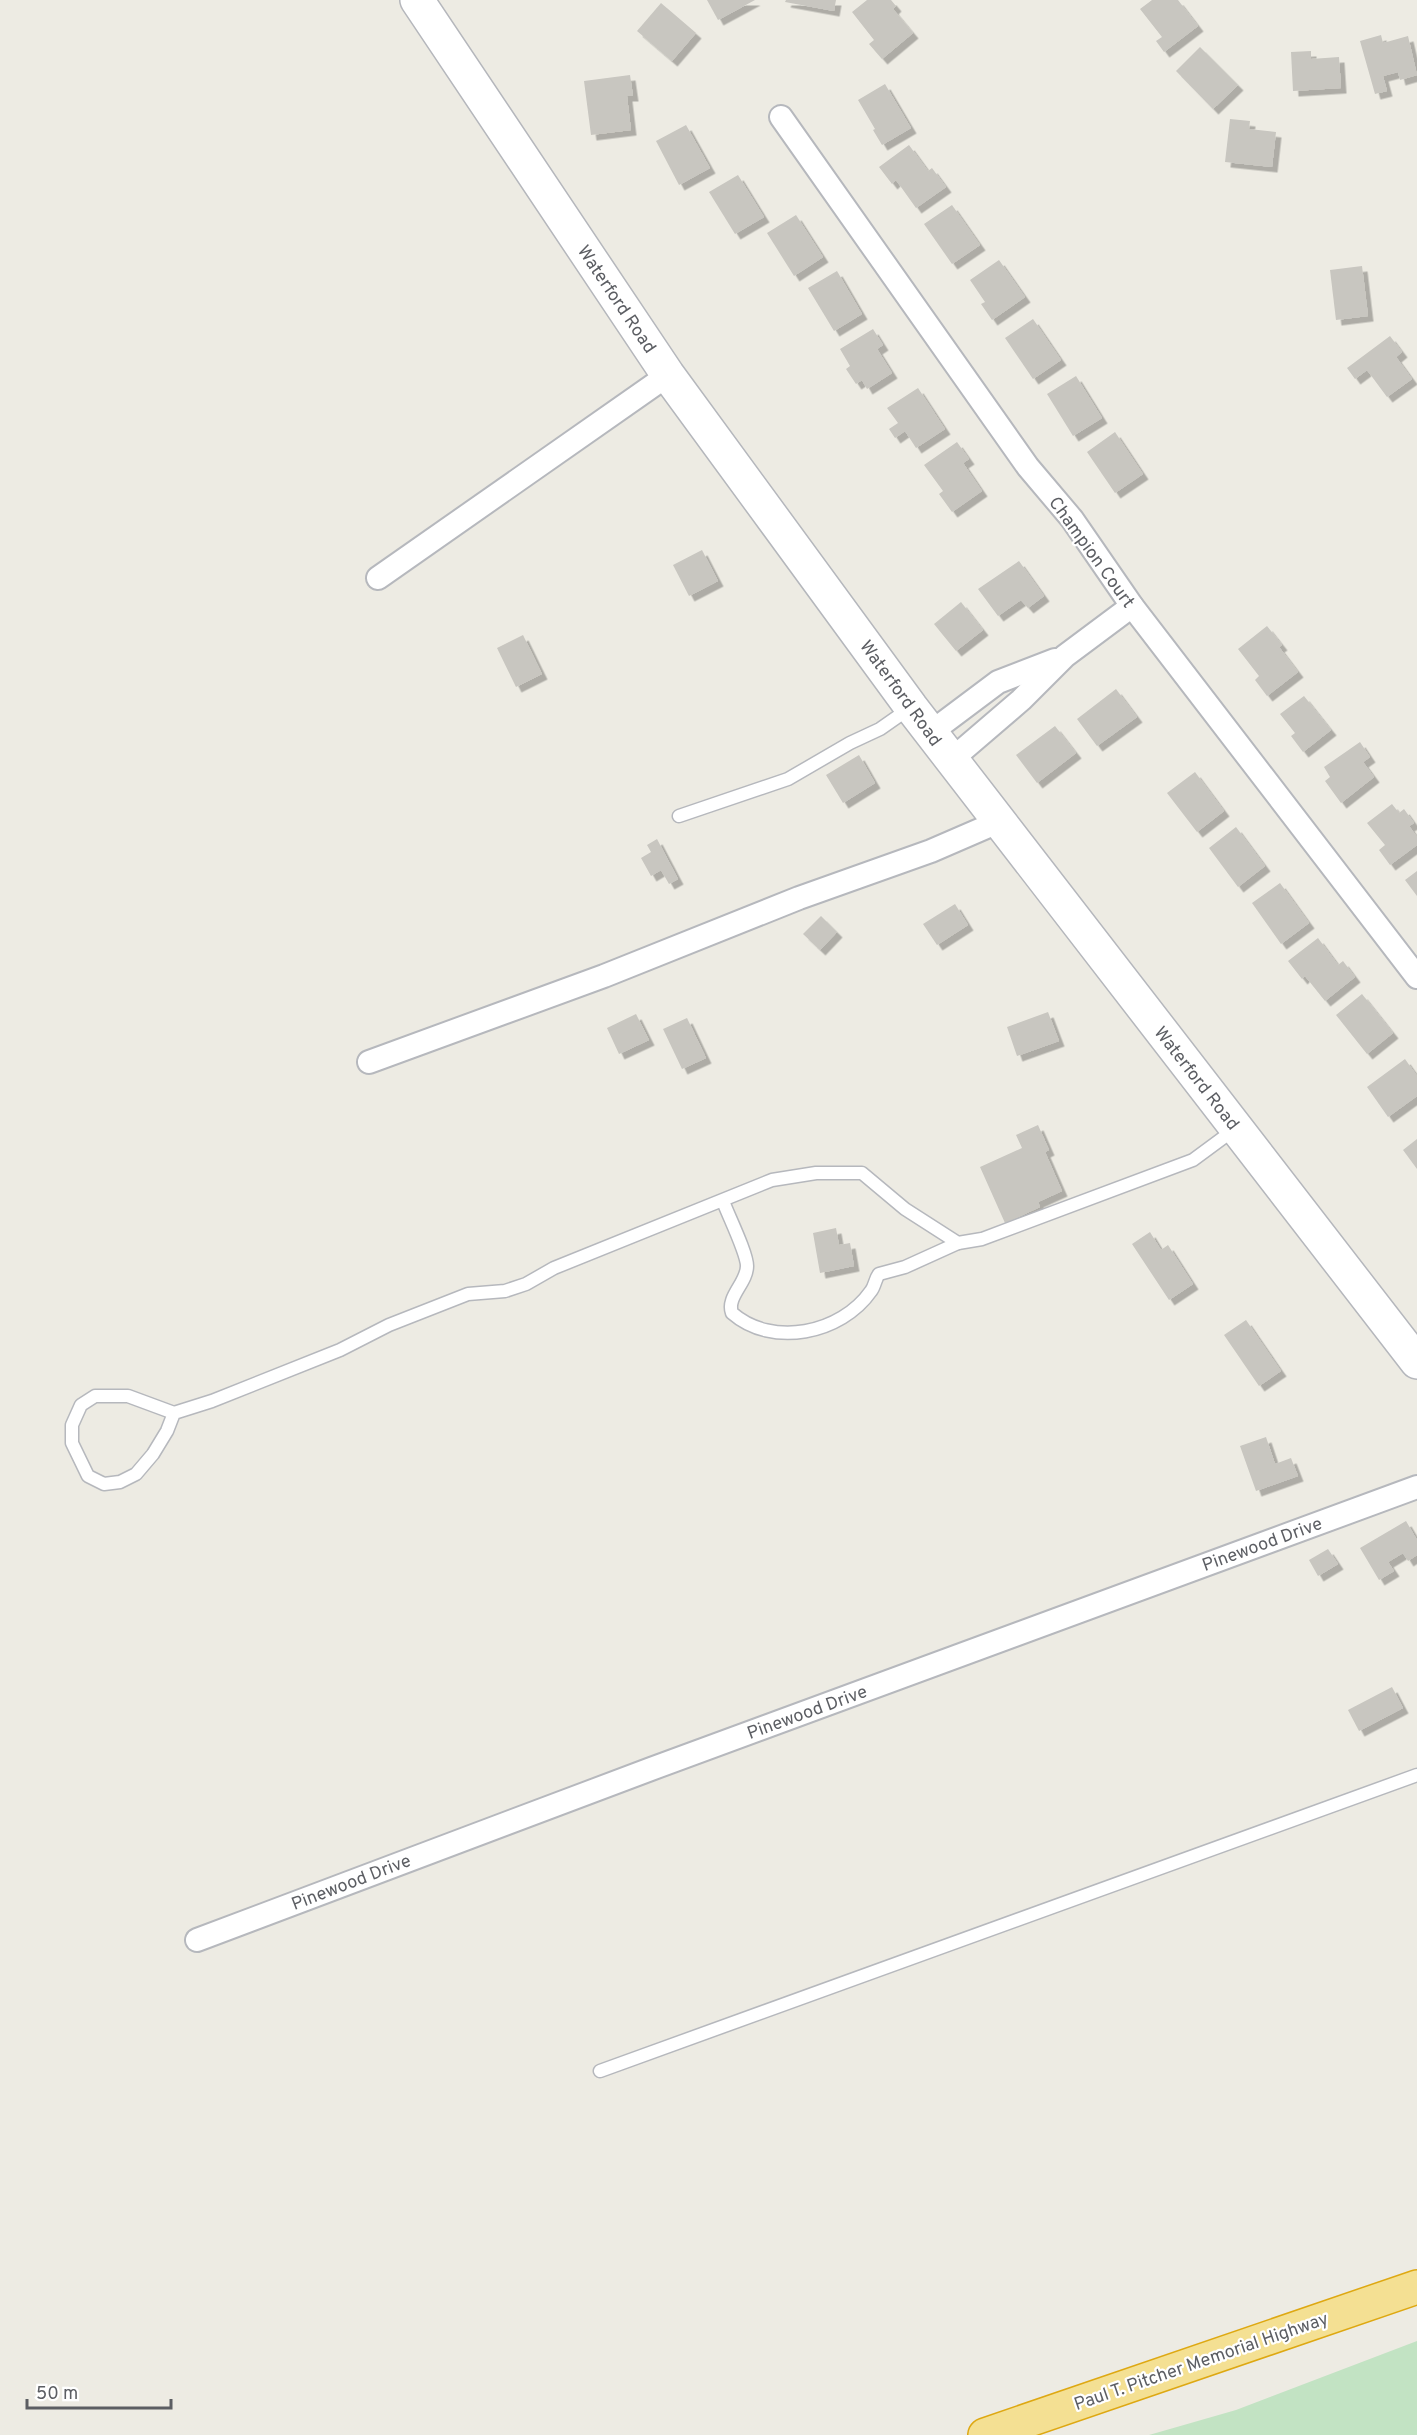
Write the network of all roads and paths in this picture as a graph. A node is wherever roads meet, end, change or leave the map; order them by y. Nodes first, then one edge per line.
1 (417, 0) edge
2 (781, 117) dead end
3 (668, 375) junction
4 (378, 578) dead end
5 (1132, 606) junction
6 (1065, 656) junction
7 (921, 720) junction
8 (951, 760) junction
9 (678, 816) dead end
10 (999, 822) junction
11 (1417, 977) edge
12 (369, 1062) dead end
13 (1236, 1128) junction
14 (723, 1201) junction
15 (958, 1243) junction
16 (1417, 1362) edge
17 (174, 1413) junction
18 (1417, 1487) edge
19 (1417, 1775) edge
20 (197, 1940) dead end
21 (600, 2071) dead end
22 (1417, 2287) edge
23 (985, 2435) edge

1 - 3 main road, Waterford Road
2 - 5 street, Champion Court
3 - 4 street
3 - 7 main road, Waterford Road
5 - 6 street
5 - 11 street, Champion Court
6 - 7 street
6 - 8 street
7 - 8 main road, Waterford Road
7 - 9 lane
8 - 10 main road, Waterford Road
10 - 12 street
10 - 13 main road, Waterford Road
13 - 15 lane
13 - 16 main road, Waterford Road
14 - 15 lane
14 - 15 lane
14 - 17 lane
17 - 17 lane
18 - 20 street, Pinewood Drive
19 - 21 lane
22 - 23 highway, Paul T. Pitcher Memorial Highway

